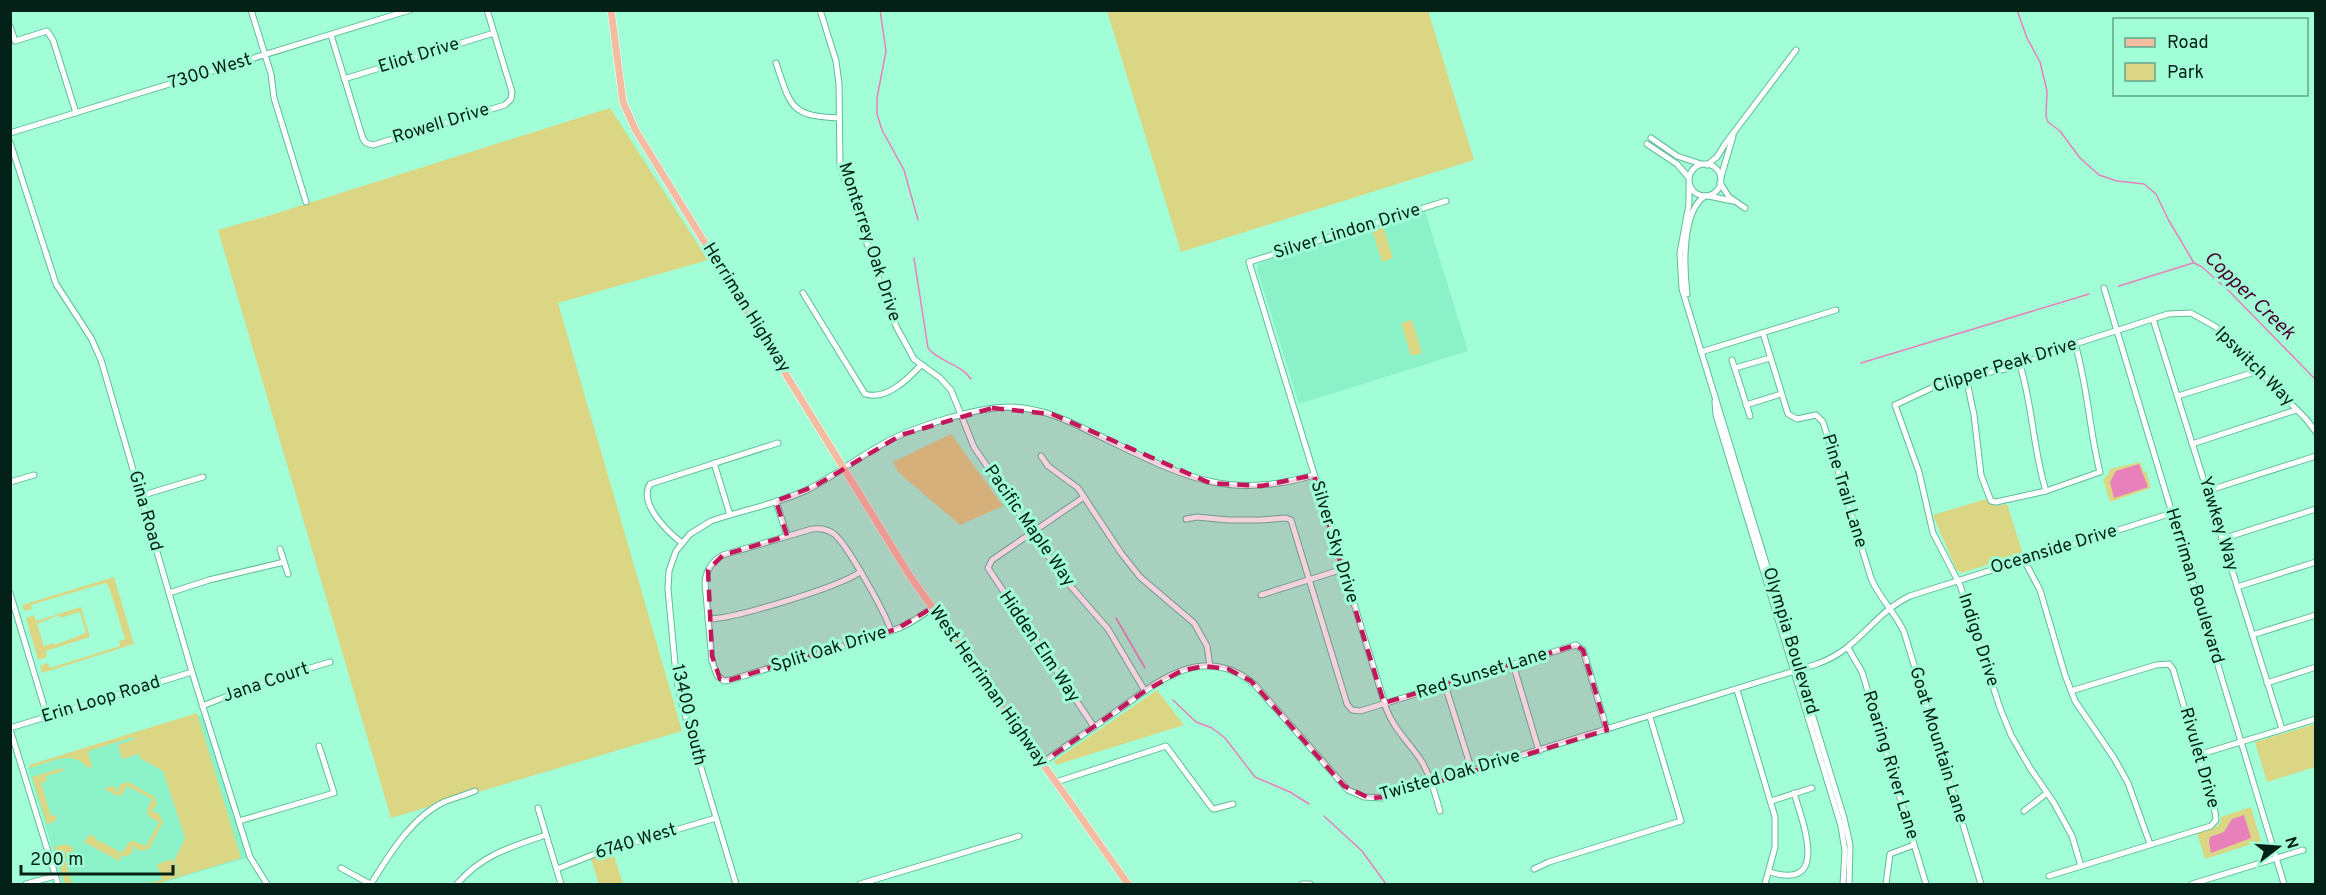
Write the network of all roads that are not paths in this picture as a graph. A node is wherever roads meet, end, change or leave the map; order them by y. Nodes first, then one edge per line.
1 (251, 10) edge
2 (410, 10) edge
3 (487, 10) edge
4 (611, 10) edge
5 (820, 10) edge
6 (403, 12) edge
7 (10, 26) edge
8 (494, 33) junction
9 (331, 35) junction
10 (1796, 50) dead end
11 (265, 56) junction
12 (776, 63) dead end
13 (345, 80) junction
14 (76, 113) junction
15 (839, 118) junction
16 (10, 133) edge
17 (1733, 136) junction
18 (1651, 138) dead end
19 (10, 142) edge
20 (1647, 144) dead end
21 (1705, 164) junction
22 (1689, 178) junction
23 (1720, 181) junction
24 (1689, 185) junction
25 (1706, 196) junction
26 (1446, 201) dead end
27 (1733, 201) junction
28 (306, 202) dead end
29 (1745, 208) dead end
30 (1249, 262) joint
31 (2104, 288) dead end
32 (803, 293) dead end
33 (1836, 310) dead end
34 (1690, 314) junction
35 (2153, 319) junction
36 (2116, 332) junction
37 (1763, 333) junction
38 (2075, 344) junction
39 (1701, 352) junction
40 (1770, 358) junction
41 (1732, 360) dead end
42 (921, 365) junction
43 (2020, 365) junction
44 (1735, 368) junction
45 (2258, 371) junction
46 (1966, 377) junction
47 (1781, 394) junction
48 (2178, 396) junction
49 (1746, 405) junction
50 (1895, 405) joint
51 (2296, 410) junction
52 (960, 416) junction
53 (1749, 416) dead end
54 (2316, 432) edge
55 (778, 443) dead end
56 (2193, 444) junction
57 (1041, 456) dead end
58 (2316, 456) edge
59 (714, 463) junction
60 (845, 467) junction
61 (33, 475) dead end
62 (1314, 475) junction
63 (203, 477) dead end
64 (10, 482) edge
65 (2207, 491) junction
66 (2046, 492) junction
67 (140, 496) junction
68 (1084, 497) junction
69 (776, 501) junction
70 (2316, 509) edge
71 (2172, 513) junction
72 (730, 515) junction
73 (1186, 519) dead end
74 (1032, 532) junction
75 (787, 536) junction
76 (2222, 539) junction
77 (682, 543) junction
78 (280, 549) dead end
79 (2024, 560) junction
80 (284, 562) junction
81 (2316, 562) edge
82 (1343, 569) junction
83 (860, 572) junction
84 (288, 574) dead end
85 (1309, 580) junction
86 (1958, 580) junction
87 (2237, 587) junction
88 (921, 592) joint
89 (10, 593) edge
90 (169, 593) junction
91 (1261, 595) dead end
92 (12, 605) edge
93 (932, 608) junction
94 (1890, 608) junction
95 (2316, 615) edge
96 (708, 619) junction
97 (891, 631) junction
98 (2252, 635) junction
99 (1848, 648) junction
100 (330, 662) dead end
101 (1513, 664) junction
102 (1210, 666) junction
103 (2316, 668) edge
104 (1797, 671) junction
105 (192, 672) junction
106 (1784, 675) joint
107 (2267, 683) junction
108 (1445, 685) junction
109 (1737, 690) junction
110 (1145, 691) junction
111 (2071, 691) junction
112 (1384, 703) junction
113 (202, 706) junction
114 (47, 716) junction
115 (1650, 717) junction
116 (2316, 719) edge
117 (1094, 727) junction
118 (10, 728) edge
119 (2282, 729) junction
120 (1607, 730) junction
121 (2242, 741) junction
122 (319, 746) dead end
123 (1539, 751) junction
124 (2198, 755) junction
125 (1042, 763) junction
126 (1472, 771) junction
127 (1056, 782) junction
128 (1432, 784) junction
129 (1812, 788) dead end
130 (475, 791) dead end
131 (2047, 793) junction
132 (1794, 794) junction
133 (1771, 801) junction
134 (1233, 804) dead end
135 (538, 808) dead end
136 (1440, 811) dead end
137 (2024, 811) dead end
138 (716, 818) junction
139 (238, 821) junction
140 (546, 835) junction
141 (1018, 836) dead end
142 (1914, 844) junction
143 (2150, 844) junction
144 (2303, 850) dead end
145 (2276, 859) junction
146 (2081, 866) junction
147 (341, 868) dead end
148 (557, 869) junction
149 (1534, 869) dead end
150 (1770, 872) junction
151 (55, 876) junction
152 (2049, 876) dead end
153 (26, 885) edge
154 (58, 885) edge
155 (267, 885) edge
156 (370, 885) edge
157 (457, 885) edge
158 (561, 885) edge
159 (736, 885) edge
160 (860, 885) edge
161 (1128, 885) edge
162 (1302, 885) edge
163 (1310, 885) edge
164 (1765, 885) edge
165 (1843, 885) edge
166 (1849, 885) edge
167 (1886, 885) edge
168 (1926, 885) edge
169 (1981, 885) edge
170 (2192, 885) edge
171 (2284, 885) edge

1 - 11 street
2 - 6 street, 7300 West
3 - 8 street
4 - 60 main road, Herriman Highway
5 - 15 street, Monterrey Oak Drive
6 - 9 street, 7300 West
7 - 14 street
8 - 13 street, Eliot Drive
8 - 13 street, Rowell Drive
9 - 11 street, 7300 West
9 - 13 street
10 - 17 street
11 - 14 street, 7300 West
11 - 28 street
12 - 15 street
14 - 16 street, 7300 West
15 - 42 street, Monterrey Oak Drive
17 - 21 street
17 - 23 street
18 - 21 street
19 - 67 street, Gina Road
20 - 22 street
21 - 22 street
21 - 23 street
22 - 24 street
23 - 25 street
23 - 27 street
24 - 25 street
24 - 34 street, Olympia Boulevard
25 - 27 street
25 - 34 street, Olympia Boulevard
26 - 30 street, Silver Lindon Drive
27 - 29 street
30 - 62 street, Silver Sky Drive
31 - 36 street, Herriman Boulevard
32 - 42 street
33 - 37 street
34 - 39 street, Olympia Boulevard
35 - 36 street, Ipswitch Way
35 - 45 street, Ipswitch Way
35 - 48 street, Yawkey Way
36 - 38 street, Clipper Peak Drive
36 - 71 street, Herriman Boulevard
37 - 39 street
37 - 40 street, Pine Trail Lane
38 - 43 street, Clipper Peak Drive
38 - 66 street
39 - 104 street, Olympia Boulevard
40 - 44 street
40 - 47 street, Pine Trail Lane
41 - 44 street
42 - 52 street, Monterrey Oak Drive
43 - 46 street, Clipper Peak Drive
43 - 66 street
44 - 49 street
45 - 48 street
45 - 51 street, Ipswitch Way
46 - 50 street, Clipper Peak Drive
46 - 66 street
47 - 49 street
47 - 94 street, Pine Trail Lane
48 - 56 street, Yawkey Way
49 - 53 street
50 - 86 street, Indigo Drive
51 - 54 street, Ipswitch Way
51 - 56 street
52 - 60 street
52 - 62 street
52 - 74 street, Pacific Maple Way
55 - 59 street
56 - 65 street, Yawkey Way
57 - 68 street
58 - 65 street
59 - 72 street
59 - 77 street
60 - 69 street
60 - 88 main road, Herriman Highway
61 - 64 street
62 - 82 street, Silver Sky Drive
63 - 67 street
65 - 76 street, Yawkey Way
67 - 90 street, Gina Road
68 - 74 street
68 - 102 street
69 - 72 street
69 - 75 street
70 - 76 street
71 - 79 street, Oceanside Drive
71 - 121 street, Herriman Boulevard
72 - 77 street
73 - 85 street, Red Sunset Lane
74 - 110 street, Pacific Maple Way
74 - 117 street, Hidden Elm Way
75 - 83 street
75 - 96 street
76 - 87 street, Yawkey Way
77 - 138 street, 13400 South
78 - 80 street
79 - 86 street, Oceanside Drive
79 - 111 street
80 - 84 street
80 - 90 street
81 - 87 street
82 - 85 street
82 - 112 street, Silver Sky Drive
83 - 96 street
83 - 97 street
85 - 91 street
85 - 112 street, Red Sunset Lane
86 - 94 street, Oceanside Drive
86 - 131 street, Indigo Drive
87 - 98 street, Yawkey Way
88 - 93 main road, West Herriman Highway
89 - 92 street
90 - 105 street, Gina Road
92 - 114 street
93 - 97 street, Split Oak Drive
93 - 125 main road, West Herriman Highway
94 - 99 street, Oceanside Drive
94 - 169 street, Goat Mountain Lane
95 - 98 street
96 - 97 street, Split Oak Drive
98 - 107 street, Yawkey Way
99 - 104 street, Oceanside Drive
99 - 142 street, Roaring River Lane
100 - 113 street, Jana Court
101 - 108 street, Red Sunset Lane
101 - 120 street, Red Sunset Lane
101 - 123 street
102 - 110 street, Twisted Oak Drive
102 - 128 street, Twisted Oak Drive
103 - 107 street
104 - 106 street, Oceanside Drive
104 - 165 street, Olympia Boulevard
104 - 166 street, Olympia Boulevard
105 - 113 street, Gina Road
105 - 114 street, Erin Loop Road
106 - 109 street, Twisted Oak Drive
107 - 119 street, Yawkey Way
108 - 112 street, Red Sunset Lane
108 - 126 street
109 - 115 street, Twisted Oak Drive
109 - 133 street
110 - 117 street, Twisted Oak Drive
111 - 124 street, Rivulet Drive
111 - 143 street
112 - 128 street, Silver Sky Drive
113 - 139 street, Gina Road
114 - 118 street, Erin Loop Road
115 - 120 street, Twisted Oak Drive
115 - 149 street
116 - 119 street
117 - 125 street, Twisted Oak Drive
118 - 151 street
119 - 121 street
120 - 123 street, Twisted Oak Drive
121 - 124 street
121 - 145 street, Herriman Boulevard
122 - 139 street
123 - 126 street, Twisted Oak Drive
124 - 143 street, Rivulet Drive
125 - 127 main road, West Herriman Highway
126 - 128 street, Twisted Oak Drive
127 - 134 street
127 - 161 main road
128 - 136 street, Silver Sky Drive
129 - 132 street
130 - 156 street
131 - 137 street
131 - 146 street, Indigo Drive
132 - 133 street
132 - 150 street
133 - 150 street
135 - 140 street
138 - 148 street, 6740 West
138 - 159 street, 13400 South
139 - 155 street, Gina Road
140 - 148 street
140 - 157 street
141 - 160 street
142 - 167 street
142 - 168 street, Roaring River Lane
143 - 146 street, Rivulet Drive
144 - 145 street
145 - 170 street
145 - 171 street, Herriman Boulevard
146 - 152 street, Rivulet Drive
147 - 156 street
148 - 158 street
150 - 164 street
151 - 153 street
151 - 154 street
162 - 163 street

